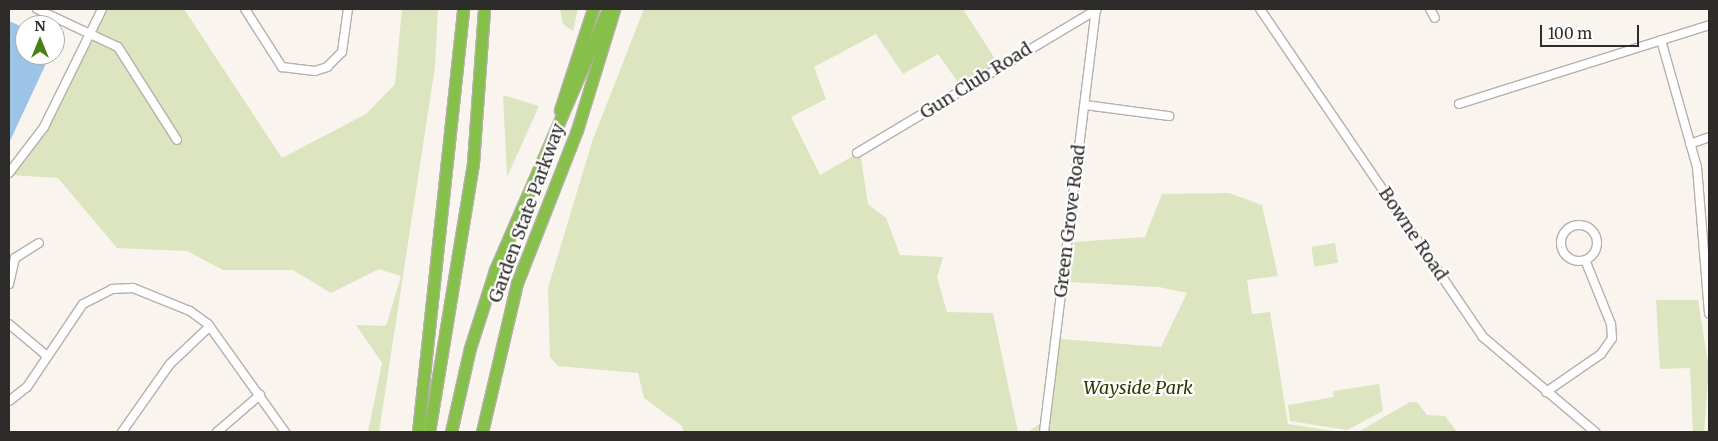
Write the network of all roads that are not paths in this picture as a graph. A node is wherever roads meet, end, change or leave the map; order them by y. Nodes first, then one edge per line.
1 (38, 9) edge
2 (102, 9) edge
3 (245, 9) edge
4 (348, 9) edge
5 (463, 9) edge
6 (484, 9) edge
7 (593, 9) edge
8 (608, 9) edge
9 (614, 9) edge
10 (1096, 9) edge
11 (1260, 9) edge
12 (1430, 9) edge
13 (1435, 18) dead end
14 (1709, 25) edge
15 (90, 33) junction
16 (1662, 40) junction
17 (1459, 104) dead end
18 (1084, 105) junction
19 (1169, 116) dead end
20 (1709, 137) edge
21 (177, 140) dead end
22 (1690, 144) junction
23 (856, 153) dead end
24 (538, 168) junction
25 (9, 173) edge
26 (39, 243) dead end
27 (1586, 262) junction
28 (9, 284) edge
29 (1709, 314) edge
30 (9, 324) edge
31 (210, 326) junction
32 (47, 356) junction
33 (1546, 392) junction
34 (260, 395) junction
35 (9, 401) edge
36 (122, 432) edge
37 (217, 432) edge
38 (285, 432) edge
39 (418, 432) edge
40 (429, 432) edge
41 (451, 432) edge
42 (482, 432) edge
43 (1044, 432) edge
44 (1595, 432) edge

1 - 15 street
2 - 15 street
3 - 4 street
5 - 39 highway
6 - 40 highway
7 - 24 highway, Garden State Parkway
8 - 24 highway
9 - 42 highway, Garden State Parkway
10 - 18 street, Green Grove Road
10 - 23 street, Gun Club Road
11 - 33 street, Bowne Road
12 - 13 street
14 - 16 street
15 - 21 street
15 - 25 street
16 - 17 street
16 - 22 street
18 - 19 street
18 - 43 street, Green Grove Road
20 - 22 street
22 - 29 street
24 - 41 highway
26 - 28 street
27 - 27 street
27 - 33 street
30 - 32 street
31 - 32 street
31 - 34 street
31 - 36 street
32 - 35 street
33 - 44 street, Bowne Road
34 - 37 street
34 - 38 street

